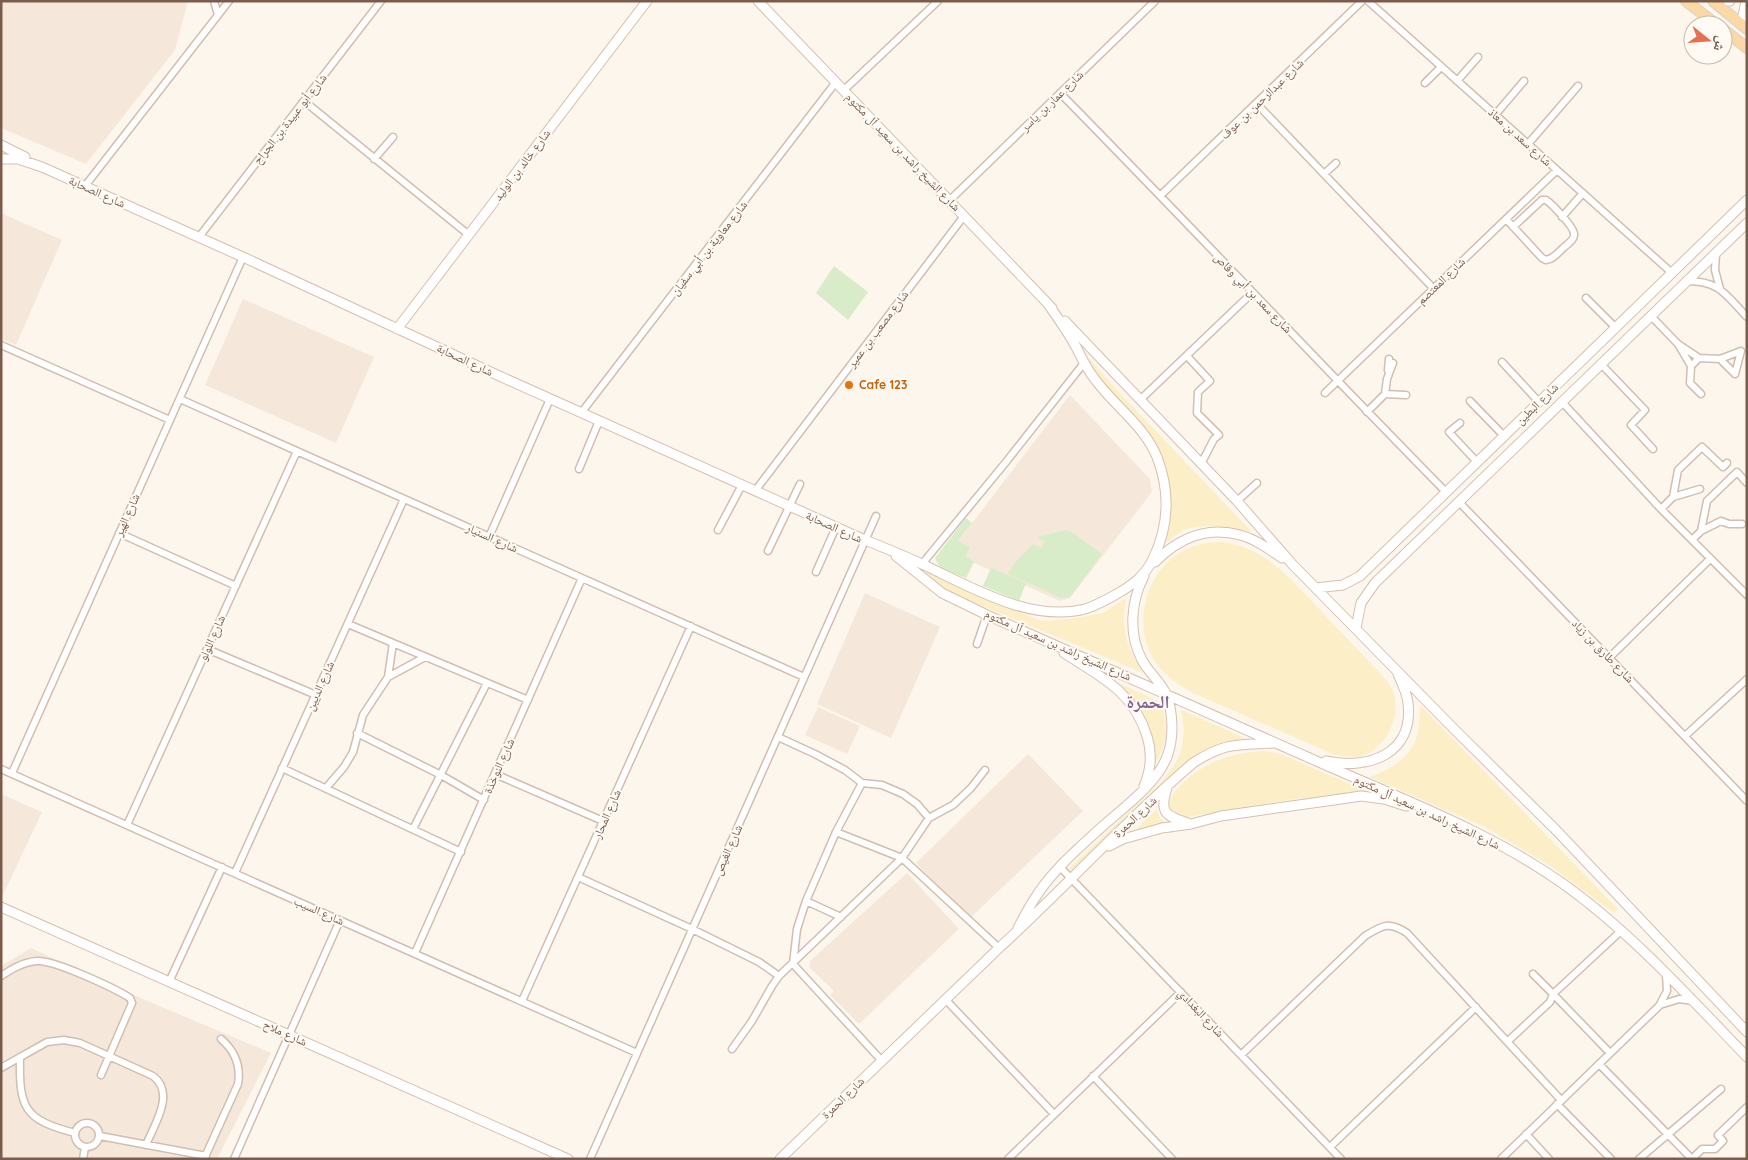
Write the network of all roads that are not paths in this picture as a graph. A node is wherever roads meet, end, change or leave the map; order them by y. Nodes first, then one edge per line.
1 (214, 1) edge
2 (229, 1) edge
3 (381, 1) edge
4 (647, 1) edge
5 (758, 1) edge
6 (938, 1) edge
7 (1155, 1) edge
8 (1362, 1) edge
9 (1368, 1) edge
10 (1686, 1) edge
11 (1713, 1) edge
12 (1746, 1) edge
13 (218, 15) junction
14 (1704, 15) edge
15 (1747, 25) edge
16 (1747, 29) edge
17 (1733, 37) edge
18 (1747, 48) edge
19 (1478, 57) dead end
20 (1441, 66) junction
21 (1457, 81) junction
22 (1524, 81) dead end
23 (836, 82) junction
24 (1425, 83) dead end
25 (1578, 86) dead end
26 (844, 90) junction
27 (1060, 93) junction
28 (304, 101) junction
29 (1257, 104) junction
30 (1495, 115) junction
31 (393, 137) dead end
32 (1528, 144) junction
33 (1, 145) edge
34 (374, 158) junction
35 (1, 159) edge
36 (1336, 163) dead end
37 (42, 167) junction
38 (1557, 170) junction
39 (1324, 174) junction
40 (85, 186) junction
41 (1583, 192) junction
42 (1161, 195) junction
43 (950, 200) junction
44 (1747, 200) edge
45 (964, 216) junction
46 (1562, 217) junction
47 (1506, 219) junction
48 (1747, 223) edge
49 (1513, 227) junction
50 (468, 235) junction
51 (199, 237) junction
52 (1716, 253) junction
53 (243, 257) junction
54 (1672, 273) junction
55 (1687, 281) junction
56 (1433, 288) junction
57 (1720, 289) junction
58 (1252, 292) junction
59 (1586, 298) dead end
60 (1048, 304) junction
61 (1650, 316) junction
62 (1747, 316) edge
63 (1616, 328) junction
64 (397, 329) junction
65 (1678, 344) junction
66 (1, 345) edge
67 (1617, 349) junction
68 (1744, 349) edge
69 (1096, 353) junction
70 (1187, 356) junction
71 (1699, 358) junction
72 (1720, 359) junction
73 (1391, 361) dead end
74 (1502, 362) dead end
75 (1084, 363) junction
76 (1602, 364) junction
77 (1690, 366) junction
78 (1338, 382) junction
79 (1325, 393) dead end
80 (1385, 394) junction
81 (1701, 394) dead end
82 (1406, 395) dead end
83 (180, 399) junction
84 (550, 399) junction
85 (1141, 399) junction
86 (1470, 401) dead end
87 (1539, 402) junction
88 (1562, 402) junction
89 (1366, 412) junction
90 (581, 413) junction
91 (170, 420) junction
92 (599, 421) junction
93 (1460, 423) dead end
94 (1504, 436) junction
95 (1653, 449) dead end
96 (297, 451) junction
97 (1477, 462) junction
98 (1727, 463) dead end
99 (1201, 464) junction
100 (579, 469) dead end
101 (1257, 483) dead end
102 (1747, 483) edge
103 (800, 484) dead end
104 (742, 485) junction
105 (1700, 489) dead end
106 (755, 491) junction
107 (1446, 492) junction
108 (1673, 497) junction
109 (404, 499) junction
110 (1237, 501) junction
111 (1459, 502) junction
112 (789, 506) junction
113 (1661, 509) junction
114 (876, 516) dead end
115 (1742, 524) dead end
116 (836, 527) junction
117 (718, 530) dead end
118 (1701, 531) junction
119 (119, 533) junction
120 (489, 537) junction
121 (865, 540) junction
122 (1692, 540) junction
123 (890, 550) junction
124 (768, 551) dead end
125 (1710, 559) junction
126 (922, 564) junction
127 (1293, 565) junction
128 (1149, 568) junction
129 (816, 572) dead end
130 (582, 578) junction
131 (236, 586) junction
132 (1316, 588) junction
133 (1747, 595) edge
134 (987, 615) junction
135 (348, 624) junction
136 (691, 626) junction
137 (1356, 628) junction
138 (1040, 638) junction
139 (393, 643) junction
140 (977, 644) dead end
141 (208, 648) junction
142 (425, 657) junction
143 (1610, 657) junction
144 (1397, 671) junction
145 (388, 677) junction
146 (804, 677) junction
147 (1747, 679) edge
148 (487, 683) junction
149 (1166, 693) junction
150 (316, 695) junction
151 (528, 700) junction
152 (357, 733) junction
153 (1685, 736) junction
154 (778, 737) junction
155 (1277, 743) junction
156 (1311, 758) junction
157 (1, 768) edge
158 (282, 768) junction
159 (985, 770) dead end
160 (12, 773) junction
161 (495, 774) junction
162 (441, 775) junction
163 (862, 783) junction
164 (1168, 785) junction
165 (326, 788) junction
166 (1141, 791) junction
167 (484, 800) junction
168 (1747, 801) edge
169 (1434, 814) junction
170 (929, 818) junction
171 (603, 822) junction
172 (1191, 824) junction
173 (127, 825) junction
174 (413, 829) junction
175 (836, 832) junction
176 (1100, 850) junction
177 (461, 852) junction
178 (902, 858) junction
179 (222, 867) junction
180 (1060, 867) junction
181 (235, 873) junction
182 (578, 877) junction
183 (1072, 879) junction
184 (806, 901) junction
185 (1, 907) edge
186 (841, 917) junction
187 (340, 920) junction
188 (692, 929) junction
189 (1622, 930) junction
190 (1014, 935) junction
191 (999, 948) junction
192 (415, 953) junction
193 (793, 964) junction
194 (1533, 974) dead end
195 (1666, 974) junction
196 (1, 976) edge
197 (779, 976) junction
198 (169, 982) junction
199 (1181, 992) junction
200 (1553, 994) junction
201 (946, 1000) junction
202 (522, 1001) junction
203 (1693, 1001) junction
204 (1659, 1006) junction
205 (1476, 1007) junction
206 (1736, 1021) junction
207 (1747, 1022) edge
208 (1747, 1032) edge
209 (290, 1035) junction
210 (221, 1039) dead end
211 (1508, 1041) junction
212 (732, 1049) dead end
213 (637, 1053) junction
214 (1610, 1053) junction
215 (1241, 1055) junction
216 (109, 1056) junction
217 (20, 1057) junction
218 (1747, 1057) edge
219 (882, 1061) junction
220 (1599, 1064) junction
221 (1, 1068) edge
222 (101, 1075) dead end
223 (1093, 1076) junction
224 (1721, 1089) dead end
225 (1559, 1102) junction
226 (1745, 1112) edge
227 (1054, 1114) junction
228 (75, 1133) junction
229 (1526, 1134) junction
230 (1667, 1134) junction
231 (100, 1136) junction
232 (146, 1145) junction
233 (85, 1147) junction
234 (1330, 1147) junction
235 (205, 1157) edge
236 (83, 1159) edge
237 (234, 1159) edge
238 (568, 1159) edge
239 (590, 1159) edge
240 (780, 1159) edge
241 (1008, 1159) edge
242 (1172, 1159) edge
243 (1341, 1159) edge
244 (1500, 1159) edge
245 (1549, 1159) edge
246 (1610, 1159) edge
247 (1639, 1159) edge
248 (1692, 1159) edge

1 - 13 street
2 - 13 street
3 - 28 street, شارع أبو عبيدة بن الجراح
4 - 50 street, شارع خالد بن الوليد
5 - 23 street, شارع الشيخ راشد بن سعيد آل مكتوم
6 - 26 street
7 - 27 street, شارع عمار بن ياسر
8 - 29 street, شارع عبدالرحمن بن عوف
9 - 20 street, شارع سعد بن معاذ
10 - 14 main road
11 - 16 main road
12 - 15 street
13 - 40 street
17 - 18 main road
19 - 21 street
20 - 21 street, شارع سعد بن معاذ
20 - 24 street
21 - 30 street, شارع سعد بن معاذ
22 - 30 street
23 - 26 street, شارع الشيخ راشد بن سعيد آل مكتوم
23 - 90 street, شارع معاوية بن أبي سفيان
25 - 32 street
26 - 43 street, شارع الشيخ راشد بن سعيد آل مكتوم
27 - 42 street, شارع سعد بن أبي وقاص
27 - 43 street, شارع عمار بن ياسر
28 - 34 street
28 - 51 street, شارع أبو عبيدة بن الجراح
29 - 39 street
29 - 42 street, شارع عبدالرحمن بن عوف
30 - 32 street, شارع سعد بن معاذ
31 - 34 street
32 - 38 street, شارع سعد بن معاذ
33 - 37 street, شارع الصحابة
34 - 50 street
35 - 37 street, شارع الصحابة
36 - 39 street
37 - 40 street, شارع الصحابة
38 - 41 street, شارع سعد بن معاذ
38 - 47 street, شارع المعتصم
39 - 56 street
40 - 51 street, شارع الصحابة
41 - 46 street
41 - 54 street, شارع سعد بن معاذ
42 - 58 street, شارع سعد بن أبي وقاص
43 - 45 street, شارع الشيخ راشد بن سعيد آل مكتوم
44 - 54 street, شارع البطين
45 - 60 street, شارع الشيخ راشد بن سعيد آل مكتوم
45 - 106 street, شارع مصعب بن عمير
46 - 49 street
46 - 49 street
47 - 49 street
47 - 56 street, شارع المعتصم
48 - 52 street, شارع البطين
50 - 64 street, شارع خالد بن الوليد
51 - 53 street, شارع الصحابة
52 - 55 street, شارع البطين
52 - 57 street
53 - 64 street, شارع الصحابة
53 - 83 street, شارع الهير
54 - 63 street, شارع البطين
55 - 57 street
55 - 61 street, شارع البطين
56 - 78 street, شارع المعتصم
57 - 62 street
58 - 70 street
58 - 78 street, شارع سعد بن أبي وقاص
59 - 63 street
60 - 69 street, شارع الشيخ راشد بن سعيد آل مكتوم
60 - 75 street, شارع الشيخ راشد بن سعيد آل مكتوم
61 - 65 street
61 - 67 street, شارع البطين
63 - 67 street
63 - 87 street, شارع البطين
64 - 84 street, شارع الصحابة
65 - 71 street
65 - 77 street
66 - 91 street
67 - 76 street, شارع البطين
68 - 72 street
68 - 72 street
69 - 75 street
69 - 85 street, شارع الشيخ راشد بن سعيد آل مكتوم
70 - 85 street
70 - 99 street
71 - 72 street
71 - 77 street
73 - 80 street
74 - 87 street
75 - 126 street
75 - 128 street, شارع الشيخ راشد بن سعيد آل مكتوم
76 - 88 street, شارع البطين
76 - 95 street
77 - 81 street
78 - 79 street, شارع المعتصم
78 - 89 street, شارع سعد بن أبي وقاص
80 - 82 street
80 - 89 street
83 - 91 street, شارع الهير
83 - 96 street, شارع السنيار
84 - 90 street, شارع الصحابة
84 - 120 street
85 - 99 street, شارع الشيخ راشد بن سعيد آل مكتوم
86 - 94 street
87 - 94 street, شارع البطين
88 - 111 street, شارع البطين
88 - 113 street
89 - 107 street, شارع سعد بن أبي وقاص
90 - 92 street, شارع الصحابة
91 - 119 street, شارع الهير
92 - 100 street
92 - 104 street, شارع الصحابة
93 - 97 street
94 - 97 street, شارع البطين
96 - 109 street, شارع السنيار
96 - 131 street, شارع اللولو
97 - 107 street, شارع البطين
98 - 108 street
99 - 110 street, شارع الشيخ راشد بن سعيد آل مكتوم
101 - 110 street
102 - 118 street
103 - 112 street
104 - 106 street, شارع الصحابة
104 - 117 street
105 - 108 street
106 - 112 street, شارع الصحابة
107 - 132 street, شارع البطين
108 - 113 street
109 - 120 street, شارع السنيار
109 - 135 street, شارع الديين
110 - 127 street, شارع الشيخ راشد بن سعيد آل مكتوم
111 - 137 street, شارع البطين
111 - 143 street, شارع طارق بن زياد
112 - 116 street, شارع الصحابة
112 - 124 street
113 - 122 street
114 - 121 street, شارع الغيص
115 - 118 street
116 - 121 street, شارع الصحابة
116 - 129 street
118 - 122 street
119 - 131 street
119 - 160 street, شارع الهير
120 - 130 street, شارع السنيار
121 - 123 street, شارع الصحابة
121 - 146 street, شارع الغيص
122 - 125 street
123 - 126 street, شارع الشيخ راشد بن سعيد آل مكتوم
123 - 134 street, شارع الشيخ راشد بن سعيد آل مكتوم
125 - 133 street
125 - 143 street
126 - 128 street, شارع الشيخ راشد بن سعيد آل مكتوم
127 - 128 street
127 - 132 street, شارع الشيخ راشد بن سعيد آل مكتوم
128 - 149 street
130 - 136 street, شارع السنيار
130 - 151 street, شارع النوخذة
131 - 141 street, شارع اللولو
132 - 137 street, شارع الشيخ راشد بن سعيد آل مكتوم
134 - 138 street, شارع الشيخ راشد بن سعيد آل مكتوم
134 - 140 street
135 - 139 street
135 - 150 street, شارع الديين
136 - 146 street, شارع السنيار
136 - 171 street, شارع المحار
137 - 144 street, شارع الشيخ راشد بن سعيد آل مكتوم
138 - 149 street, شارع الشيخ راشد بن سعيد آل مكتوم
138 - 166 street
139 - 142 street
139 - 145 street
141 - 150 street
141 - 173 street, شارع اللولو
142 - 145 street
142 - 148 street
143 - 153 street, شارع طارق بن زياد
144 - 156 street
144 - 206 street, شارع الشيخ راشد بن سعيد آل مكتوم
145 - 152 street
146 - 154 street, شارع الغيص
147 - 153 street
148 - 151 street
148 - 162 street
149 - 155 street, شارع الشيخ راشد بن سعيد آل مكتوم
149 - 166 street, شارع الحمرة
150 - 158 street, شارع الديين
151 - 161 street, شارع النوخذة
152 - 162 street
152 - 165 street
153 - 168 street, شارع طارق بن زياد
154 - 163 street
154 - 188 street, شارع الغيص
155 - 156 street, شارع الشيخ راشد بن سعيد آل مكتوم
155 - 164 street, شارع الحمرة
156 - 169 street, شارع الشيخ راشد بن سعيد آل مكتوم
157 - 160 street, شارع السيب
158 - 165 street
158 - 181 street, شارع الديين
159 - 170 street
160 - 173 street, شارع السيب
161 - 167 street, شارع النوخذة
161 - 171 street
162 - 167 street
162 - 174 street
163 - 170 street
163 - 175 street
164 - 172 street
164 - 176 street, شارع الحمرة
165 - 174 street
166 - 180 street, شارع الحمرة
167 - 177 street, شارع النوخذة
169 - 172 street
169 - 189 street, شارع الشيخ راشد بن سعيد آل مكتوم
170 - 178 street
171 - 182 street, شارع المحار
172 - 176 street
173 - 179 street, شارع السيب
174 - 177 street
175 - 178 street
175 - 184 street
176 - 183 street, شارع الحمرة
177 - 192 street, شارع النوخذة
178 - 186 street
178 - 191 street
179 - 181 street, شارع السيب
179 - 198 street
180 - 183 street, شارع البغدادي
180 - 190 street, شارع الحمرة
181 - 187 street, شارع السيب
182 - 188 street
182 - 202 street, شارع المحار
183 - 190 street, شارع الحمرة
183 - 199 street, شارع البغدادي
184 - 186 street
184 - 193 street
185 - 198 street, شارع ملاح
186 - 193 street
187 - 192 street, شارع السيب
187 - 209 street
188 - 197 street
188 - 213 street, شارع الغيص
189 - 195 street, شارع الشيخ راشد بن سعيد آل مكتوم
189 - 200 street
190 - 191 street, شارع الحمرة
191 - 201 street, شارع الحمرة
192 - 202 street, شارع السيب
193 - 197 street
193 - 219 street
194 - 200 street
195 - 203 street, شارع الشيخ راشد بن سعيد آل مكتوم
195 - 204 street
196 - 216 street
197 - 212 street
198 - 209 street, شارع ملاح
199 - 215 street, شارع البغدادي
199 - 223 street
200 - 211 street
200 - 214 street
201 - 219 street, شارع الحمرة
201 - 227 street
202 - 213 street, شارع السيب
203 - 204 street
203 - 218 street, شارع الشيخ راشد بن سعيد آل مكتوم
204 - 214 street
205 - 211 street
205 - 215 street
205 - 234 street
206 - 207 street
206 - 208 street, شارع الشيخ راشد بن سعيد آل مكتوم
209 - 237 street
209 - 238 street, شارع ملاح
210 - 235 street
211 - 225 street
213 - 239 street, شارع الغيص
214 - 220 street
215 - 234 street, شارع البغدادي
216 - 217 street
216 - 222 street
216 - 232 street
217 - 221 street
217 - 228 street
219 - 240 street, شارع الحمرة
220 - 225 street
220 - 230 street
223 - 227 street
223 - 242 street
224 - 230 street
225 - 229 street
225 - 246 street
226 - 248 street
227 - 241 street
228 - 231 street
228 - 233 street
229 - 244 street
229 - 245 street
230 - 247 street
230 - 248 street
231 - 232 street
231 - 233 street
232 - 235 street
233 - 236 street
234 - 243 street, شارع البغدادي

